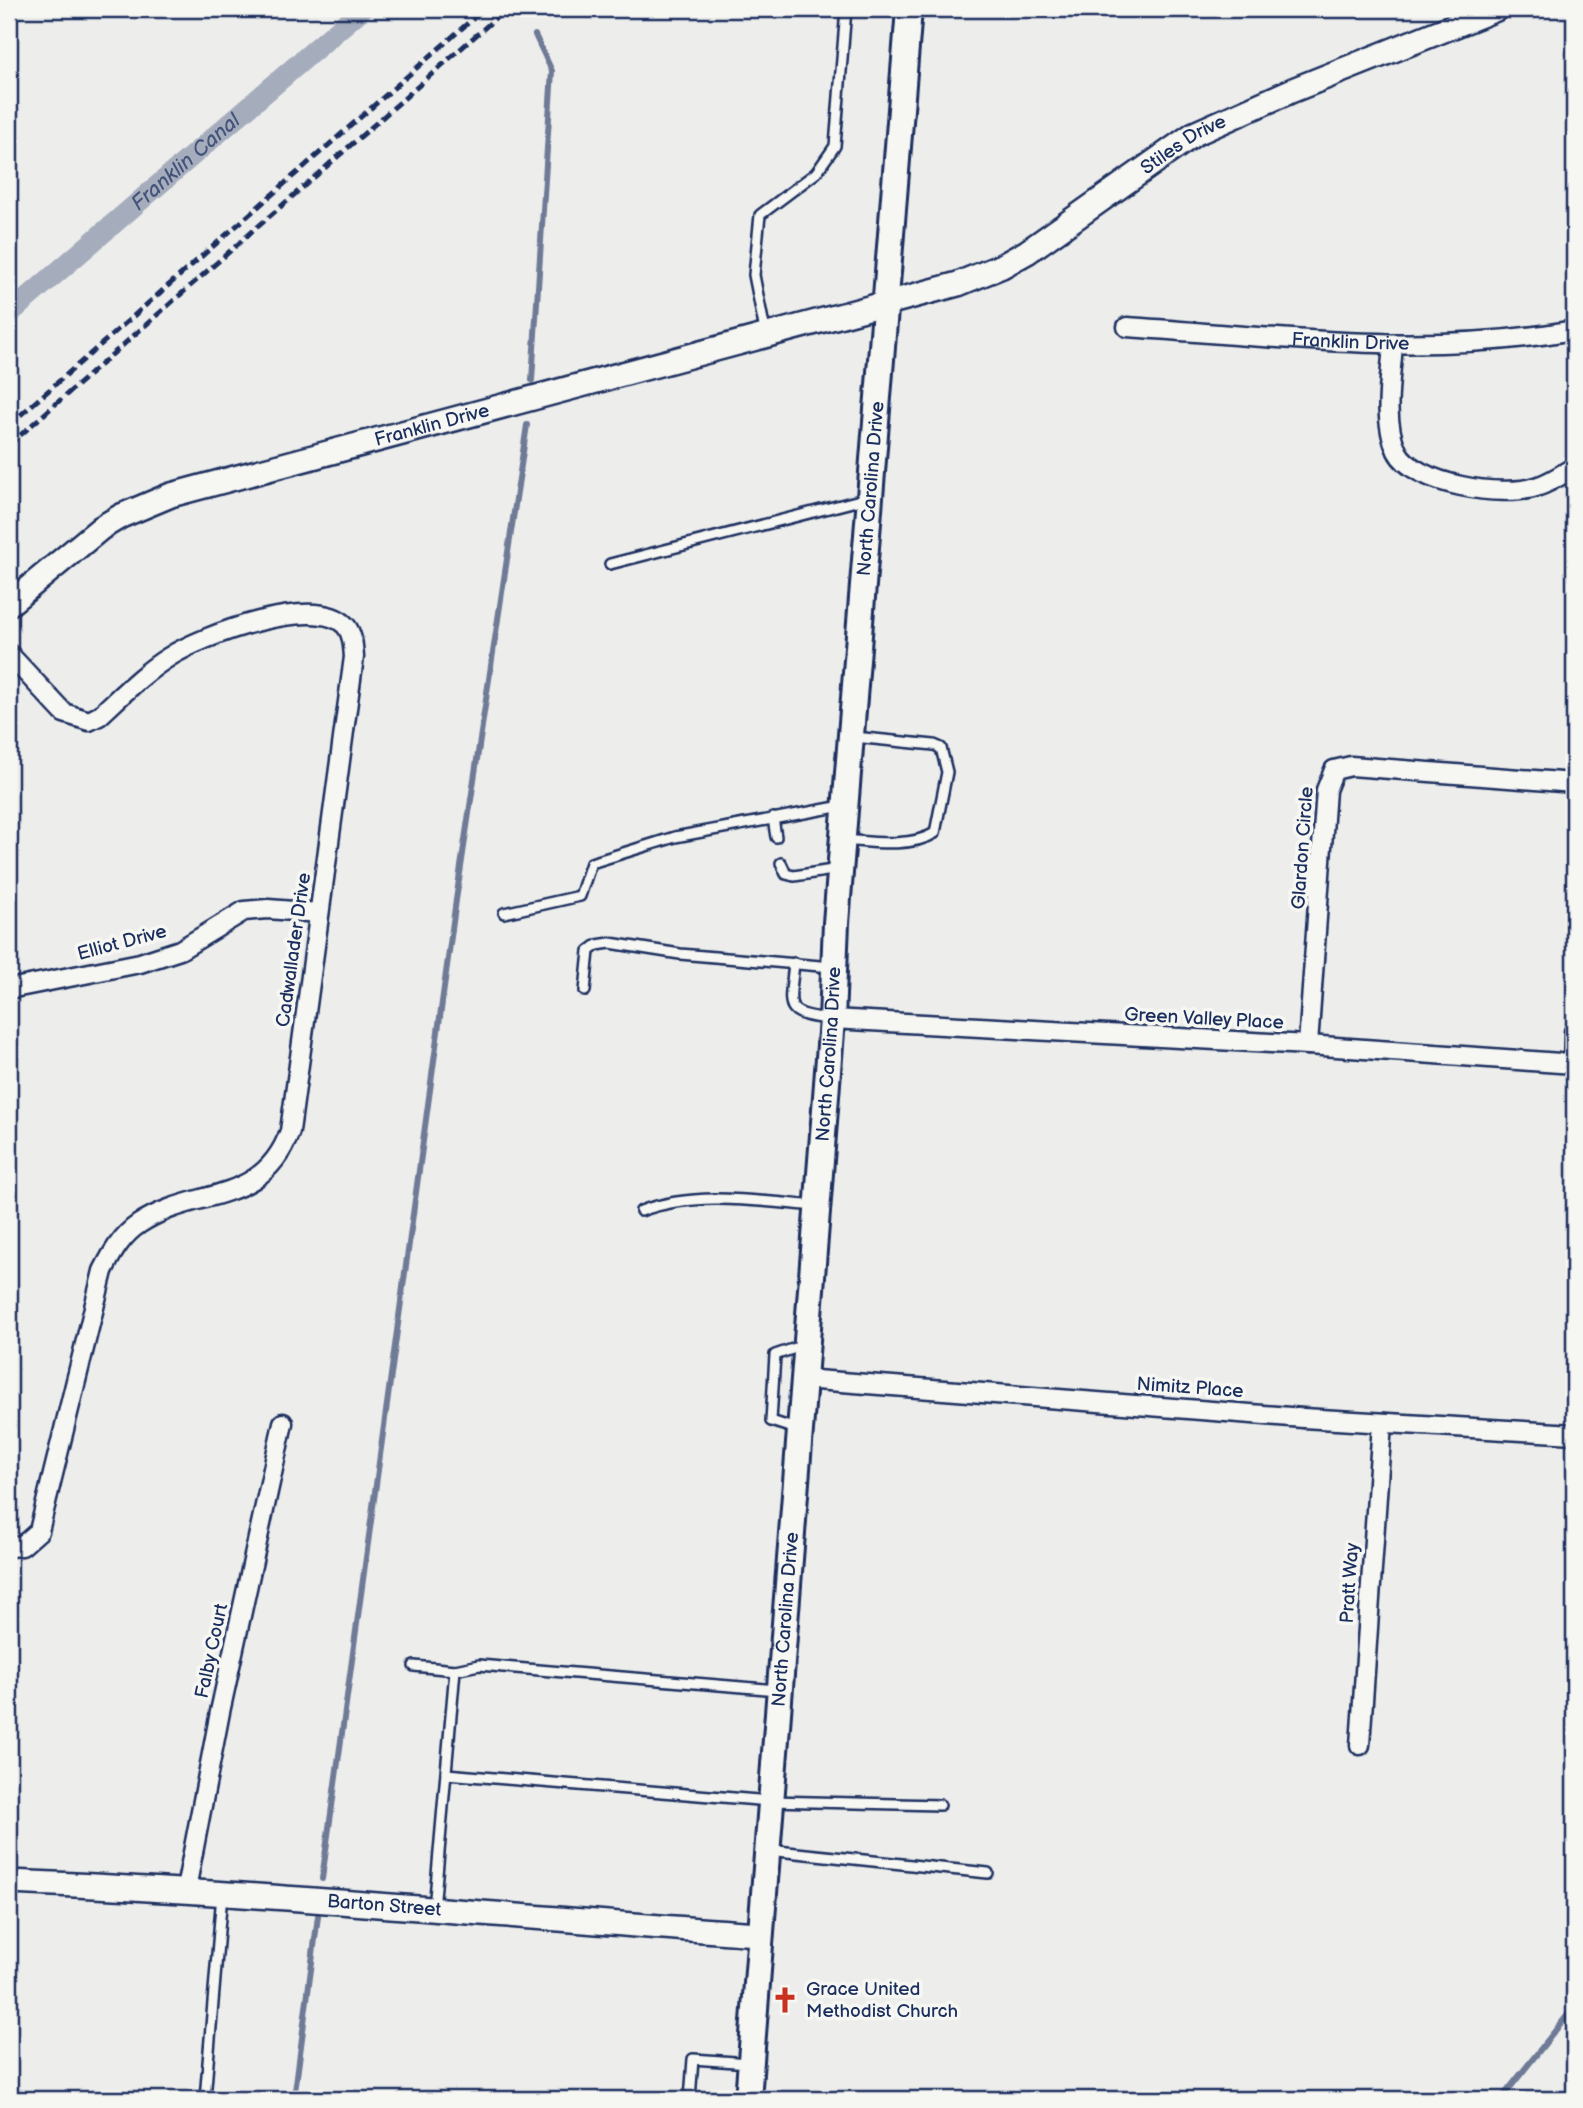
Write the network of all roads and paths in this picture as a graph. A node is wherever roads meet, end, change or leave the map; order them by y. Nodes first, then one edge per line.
1 (846, 9) edge
2 (909, 9) edge
3 (1496, 9) edge
4 (884, 306) junction
5 (1127, 327) dead end
6 (1574, 330) edge
7 (766, 337) junction
8 (1393, 344) junction
9 (1574, 467) edge
10 (870, 497) junction
11 (610, 564) dead end
12 (9, 604) edge
13 (9, 654) edge
14 (852, 737) junction
15 (1574, 783) edge
16 (847, 805) junction
17 (773, 818) junction
18 (776, 837) dead end
19 (844, 840) junction
20 (781, 863) dead end
21 (841, 869) junction
22 (319, 913) junction
23 (504, 913) dead end
24 (793, 963) junction
25 (834, 967) junction
26 (9, 989) edge
27 (585, 991) dead end
28 (832, 1019) junction
29 (1574, 1032) edge
30 (1308, 1045) junction
31 (1574, 1064) edge
32 (816, 1207) junction
33 (641, 1211) dead end
34 (805, 1345) junction
35 (803, 1379) junction
36 (283, 1423) dead end
37 (1382, 1423) junction
38 (799, 1430) junction
39 (1574, 1434) edge
40 (9, 1547) edge
41 (414, 1666) dead end
42 (455, 1670) junction
43 (779, 1691) junction
44 (1360, 1745) dead end
45 (446, 1774) junction
46 (770, 1801) junction
47 (940, 1805) dead end
48 (766, 1849) junction
49 (988, 1873) dead end
50 (9, 1882) edge
51 (186, 1889) junction
52 (222, 1892) junction
53 (434, 1910) junction
54 (759, 1934) junction
55 (751, 2063) junction
56 (205, 2099) edge
57 (690, 2099) edge
58 (748, 2099) edge

1 - 7 lane
2 - 4 main road, North Carolina Drive
3 - 4 street, Stiles Drive
4 - 7 street, Franklin Drive
4 - 10 main road, North Carolina Drive
5 - 8 street, Franklin Drive
6 - 8 street, Franklin Drive
7 - 12 street, Franklin Drive
8 - 9 street
10 - 11 lane
10 - 14 main road, North Carolina Drive
13 - 22 street, Cadwallader Drive
14 - 16 main road, North Carolina Drive
14 - 19 lane
15 - 30 street, Glardon Circle
16 - 17 lane
16 - 19 main road, North Carolina Drive
17 - 18 lane
17 - 23 lane
19 - 21 main road, North Carolina Drive
20 - 21 lane
21 - 25 main road, North Carolina Drive
22 - 26 street, Elliot Drive
22 - 40 street, Cadwallader Drive
24 - 25 lane
24 - 27 lane
24 - 28 lane
25 - 28 main road, North Carolina Drive
28 - 30 street, Green Valley Place
28 - 32 main road, North Carolina Drive
29 - 31 street
30 - 31 street, Green Valley Place
32 - 33 lane
32 - 34 main road, North Carolina Drive
34 - 35 main road, North Carolina Drive
34 - 38 lane
35 - 37 street, Nimitz Place
35 - 38 main road, North Carolina Drive
36 - 51 street, Falby Court
37 - 39 street, Nimitz Place
37 - 44 street, Pratt Way
38 - 43 main road, North Carolina Drive
41 - 42 lane
42 - 43 lane
42 - 45 lane
43 - 46 main road, North Carolina Drive
45 - 46 lane
45 - 53 lane
46 - 47 lane
46 - 48 main road, North Carolina Drive
48 - 49 lane
48 - 54 main road, North Carolina Drive
50 - 51 street, Barton Street
51 - 52 street, Barton Street
52 - 53 street, Barton Street
52 - 56 lane
53 - 54 street, Barton Street
54 - 55 main road, North Carolina Drive
55 - 57 lane
55 - 58 main road, North Carolina Drive

